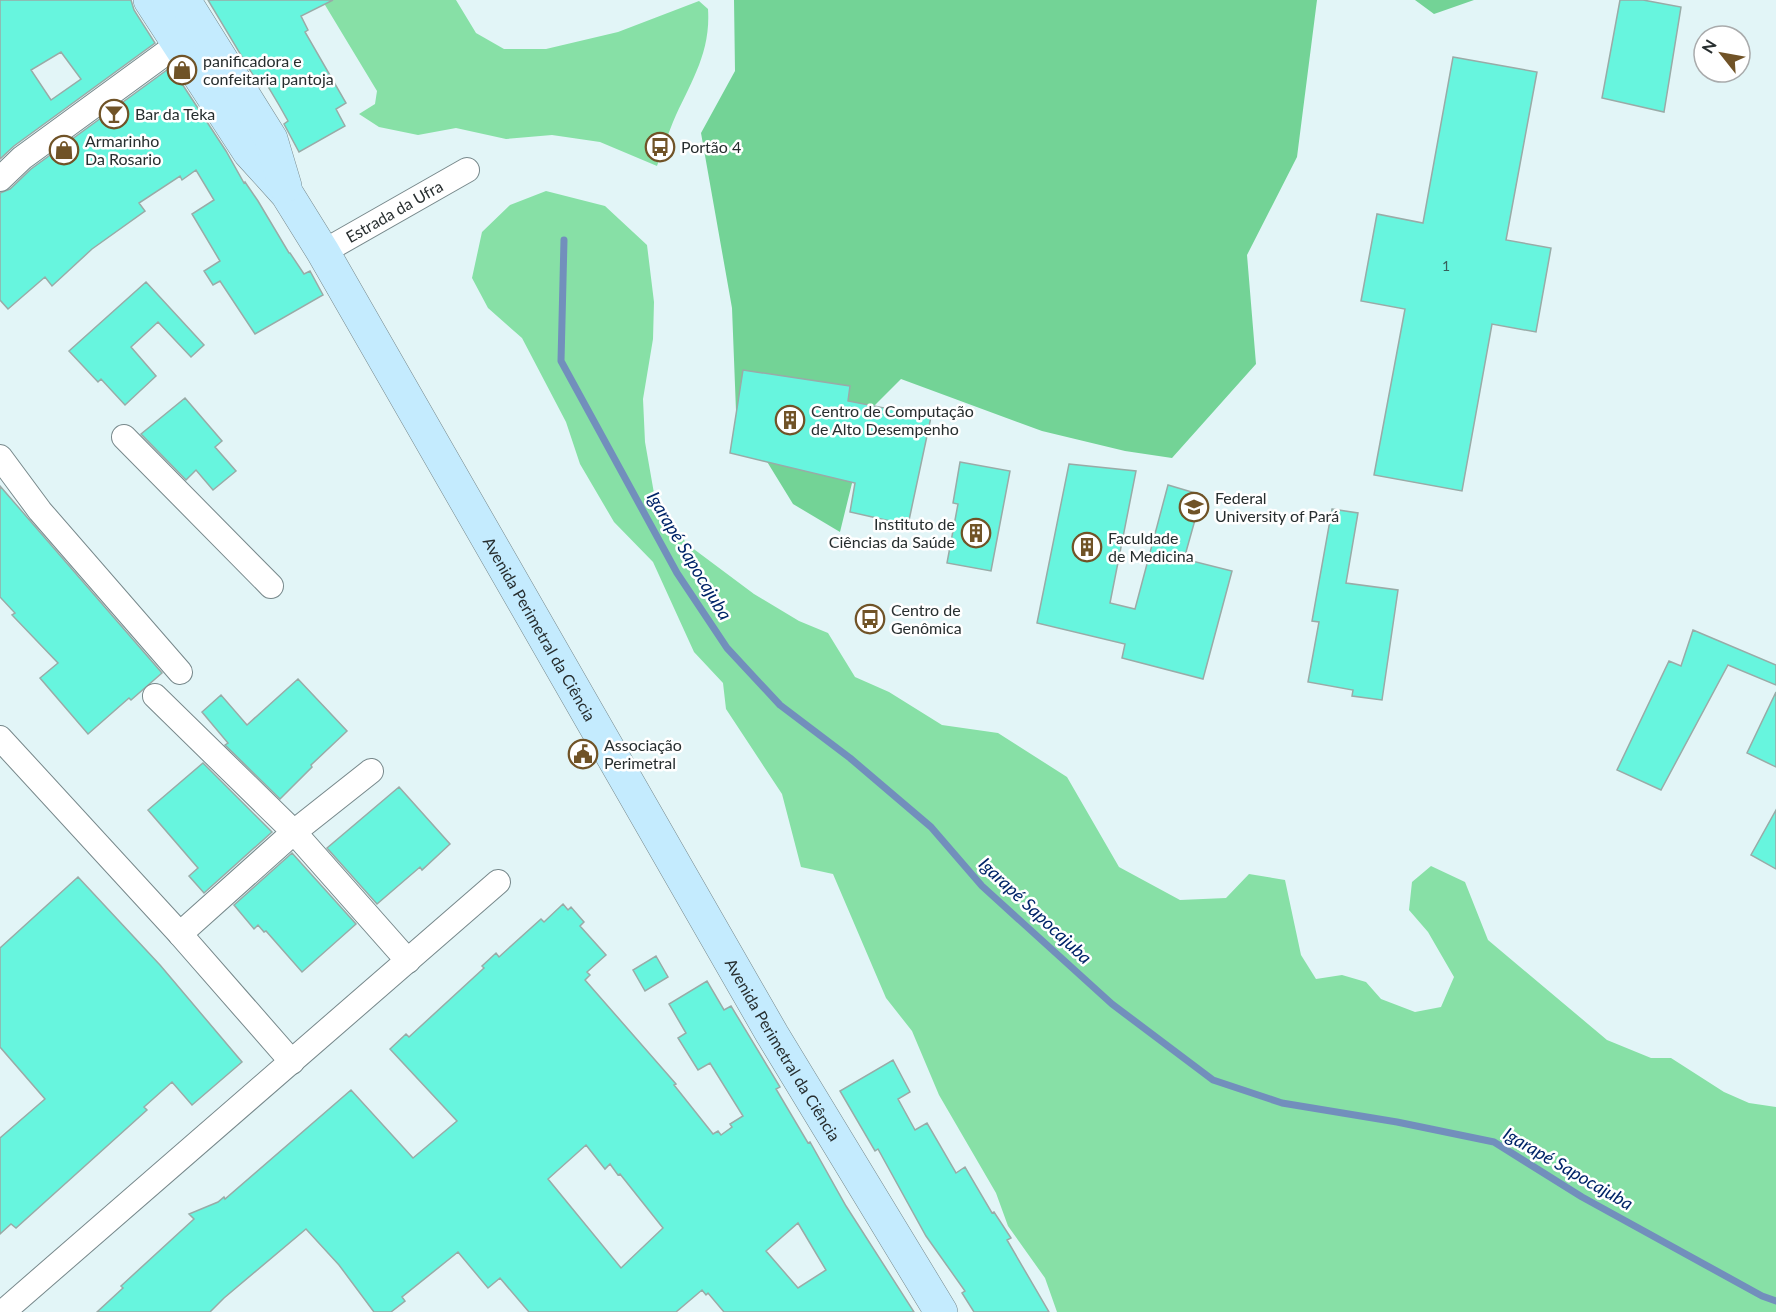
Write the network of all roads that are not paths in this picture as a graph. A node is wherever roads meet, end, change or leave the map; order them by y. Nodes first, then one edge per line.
1 (150, 0) edge
2 (184, 0) edge
3 (178, 44) junction
4 (467, 170) dead end
5 (0, 179) edge
6 (287, 194) junction
7 (323, 252) junction
8 (124, 437) dead end
9 (0, 457) edge
10 (271, 586) dead end
11 (180, 672) dead end
12 (155, 696) dead end
13 (0, 738) edge
14 (371, 771) dead end
15 (294, 832) junction
16 (498, 882) dead end
17 (180, 934) junction
18 (408, 961) junction
19 (292, 1062) junction
20 (3, 1312) edge
21 (941, 1312) edge

1 - 3 main road, Avenida Perimetral da Ciência
2 - 6 main road, Avenida Perimetral da Ciência
3 - 5 street
3 - 6 main road, Avenida Perimetral da Ciência
4 - 7 street, Estrada da Ufra
6 - 7 main road, Avenida Perimetral da Ciência
7 - 21 main road, Avenida Perimetral da Ciência
8 - 10 street
9 - 11 street
12 - 15 street
13 - 17 street
14 - 15 street
15 - 17 street
15 - 18 street
16 - 18 street
17 - 19 street
18 - 19 street
19 - 20 street

